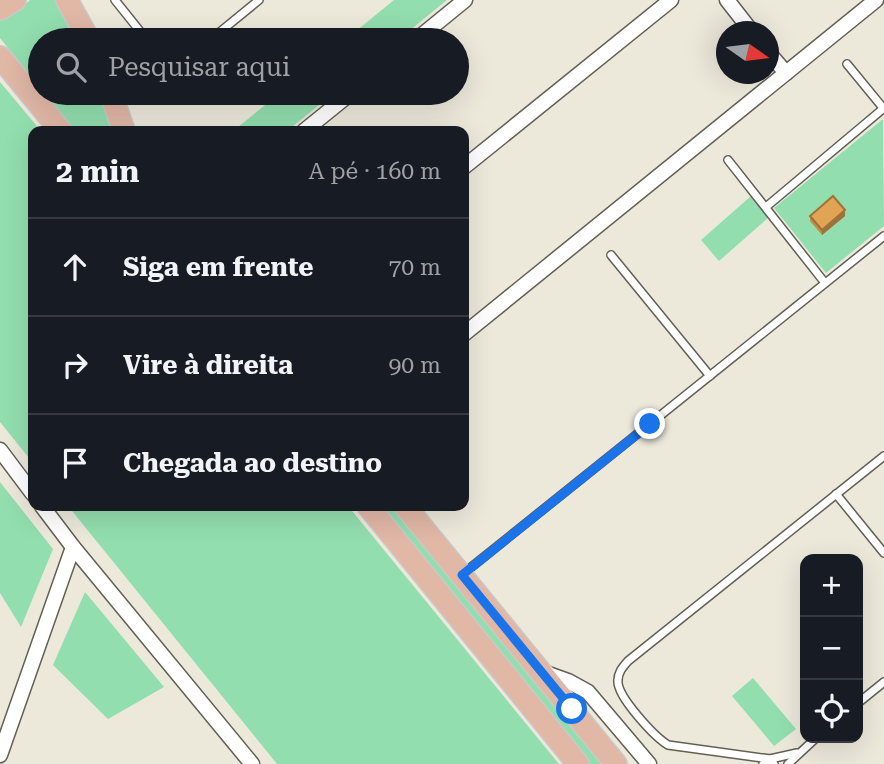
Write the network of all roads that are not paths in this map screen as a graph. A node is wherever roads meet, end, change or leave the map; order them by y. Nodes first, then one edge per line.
1 (15, 0) edge
2 (67, 0) edge
3 (115, 0) edge
4 (259, 0) edge
5 (465, 0) edge
6 (671, 0) edge
7 (727, 0) edge
8 (876, 0) edge
9 (0, 9) edge
10 (743, 21) edge
11 (82, 28) edge
12 (137, 28) edge
13 (225, 28) edge
14 (431, 28) edge
15 (0, 57) edge
16 (847, 64) dead end
17 (779, 65) edge
18 (786, 73) junction
19 (28, 91) edge
20 (40, 105) edge
21 (115, 105) edge
22 (336, 105) edge
23 (884, 108) edge
24 (57, 126) edge
25 (122, 126) edge
26 (310, 126) edge
27 (728, 160) dead end
28 (469, 163) edge
29 (766, 207) junction
30 (884, 236) edge
31 (611, 255) dead end
32 (825, 283) junction
33 (469, 330) edge
34 (710, 376) junction
35 (0, 450) edge
36 (884, 456) edge
37 (28, 487) edge
38 (836, 494) junction
39 (46, 511) edge
40 (372, 511) edge
41 (409, 511) edge
42 (73, 547) junction
43 (884, 553) edge
44 (462, 575) junction
45 (542, 671) junction
46 (884, 682) edge
47 (863, 699) edge
48 (810, 743) edge
49 (798, 753) junction
50 (731, 755) junction
51 (1, 760) edge
52 (769, 762) edge
53 (252, 764) edge
54 (578, 764) edge
55 (616, 764) edge
56 (649, 764) edge
57 (733, 764) edge
58 (788, 764) edge

1 - 9 main road
2 - 11 main road
3 - 12 lane
4 - 13 lane
5 - 14 street
6 - 28 street
7 - 10 street
8 - 18 street
15 - 19 main road
16 - 23 lane
17 - 18 street
18 - 33 street
20 - 24 main road
21 - 25 main road
22 - 26 street
23 - 29 lane
27 - 29 lane
29 - 32 lane
30 - 32 lane
31 - 34 lane
32 - 34 lane
34 - 44 lane
35 - 37 street
36 - 38 lane
38 - 43 lane
38 - 50 lane
39 - 42 street
40 - 54 main road
41 - 44 main road
42 - 51 street
42 - 53 street
44 - 45 main road
45 - 55 main road
45 - 56 street
46 - 47 lane
48 - 49 lane
49 - 52 lane
49 - 58 lane
50 - 52 lane
50 - 57 lane

